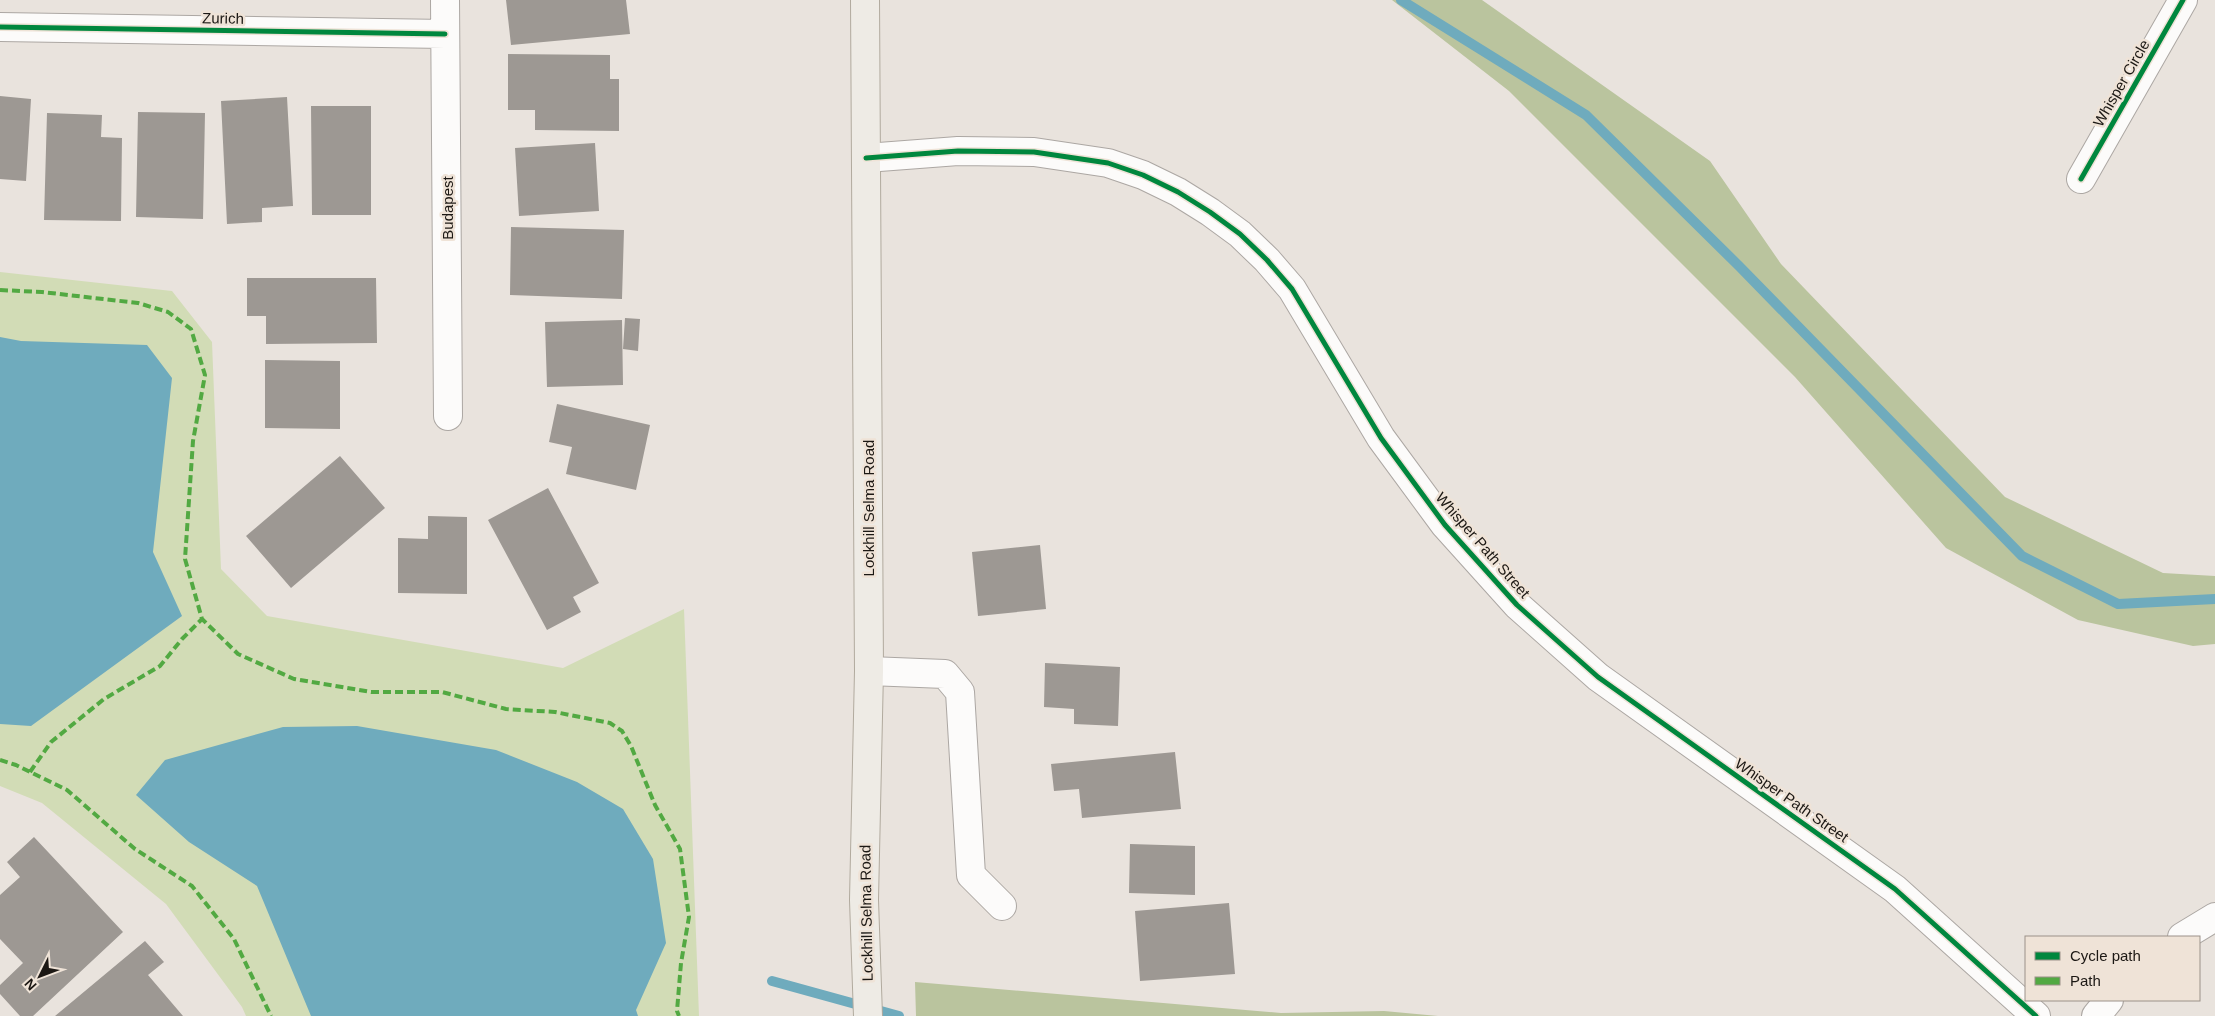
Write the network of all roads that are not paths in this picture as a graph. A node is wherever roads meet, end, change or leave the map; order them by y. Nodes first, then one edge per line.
1 (445, 0) edge
2 (865, 0) edge
3 (2183, 0) edge
4 (0, 27) edge
5 (445, 34) junction
6 (866, 158) junction
7 (2081, 179) dead end
8 (448, 416) dead end
9 (869, 671) junction
10 (1002, 906) dead end
11 (2215, 917) edge
12 (2184, 936) edge
13 (2109, 1001) edge
14 (868, 1016) edge
15 (2036, 1016) edge
16 (2096, 1016) edge

1 - 5 street, Budapest
2 - 6 main road, Lockhill Selma Road
3 - 7 street, Whisper Circle
4 - 5 street, Zurich
5 - 8 street, Budapest
6 - 9 main road, Lockhill Selma Road
6 - 15 street, Whisper Path Street
9 - 10 street
9 - 14 main road, Lockhill Selma Road
11 - 12 street
13 - 16 street

